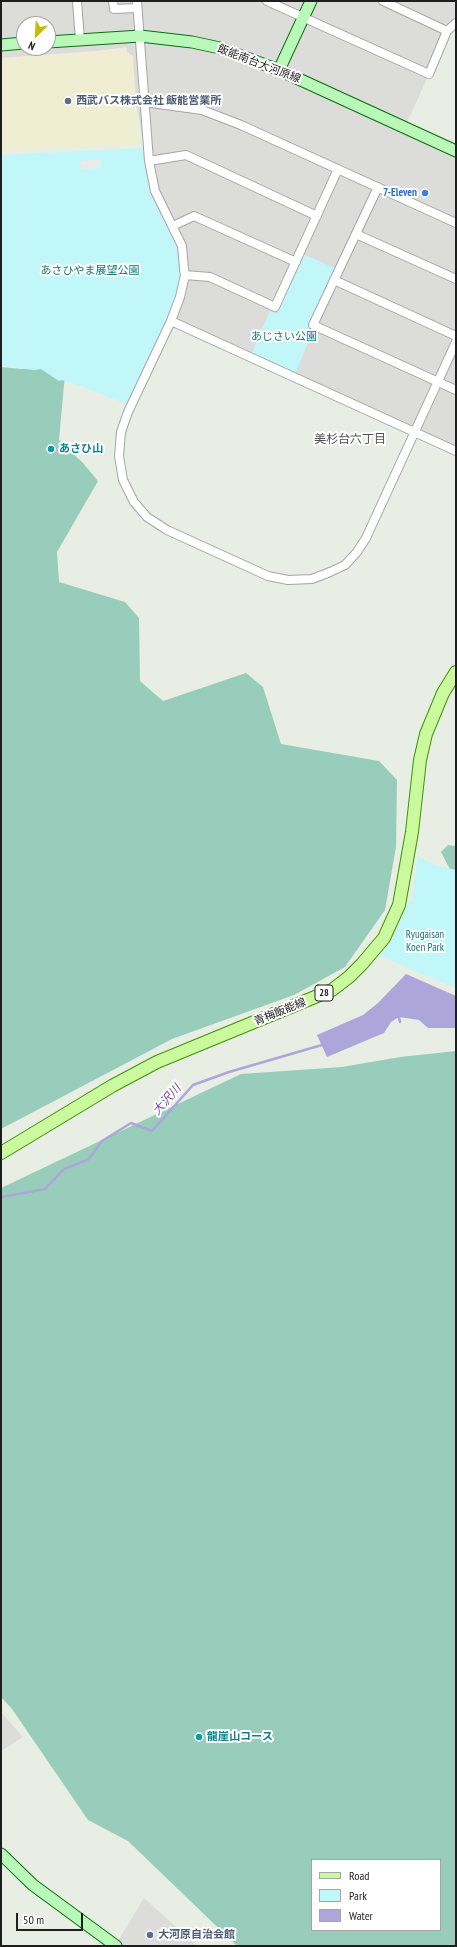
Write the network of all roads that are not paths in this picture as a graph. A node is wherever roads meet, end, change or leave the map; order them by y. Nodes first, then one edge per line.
1 (77, 1) edge
2 (113, 1) edge
3 (267, 1) edge
4 (312, 1) edge
5 (383, 1) edge
6 (137, 4) edge
7 (304, 18) junction
8 (456, 22) edge
9 (447, 31) junction
10 (140, 36) junction
11 (80, 40) junction
12 (56, 42) edge
13 (16, 44) edge
14 (1, 45) edge
15 (279, 70) junction
16 (144, 102) junction
17 (456, 151) edge
18 (149, 161) junction
19 (338, 169) junction
20 (378, 187) junction
21 (317, 216) junction
22 (456, 223) edge
23 (173, 226) junction
24 (356, 234) junction
25 (296, 262) junction
26 (185, 275) junction
27 (456, 279) edge
28 (334, 280) junction
29 (171, 321) junction
30 (456, 336) edge
31 (456, 342) edge
32 (438, 382) junction
33 (456, 390) edge
34 (415, 433) junction
35 (456, 451) edge
36 (456, 672) edge
37 (1, 1153) edge
38 (1, 1854) edge
39 (116, 1946) edge

1 - 11 street
2 - 6 street
3 - 7 street
4 - 7 street
5 - 9 street
6 - 10 street
7 - 9 street
7 - 15 street
8 - 9 street
10 - 11 street, 飯能南台大河原線
10 - 15 street, 飯能南台大河原線
10 - 16 street
11 - 12 street, 飯能南台大河原線
13 - 14 street
15 - 17 street, 飯能南台大河原線
16 - 18 street
16 - 19 street
18 - 21 street
18 - 23 street
19 - 20 street
19 - 21 street
20 - 22 street
20 - 24 street
21 - 25 street
23 - 25 street
23 - 26 street
24 - 27 street
24 - 28 street
25 - 26 street
26 - 29 street
28 - 30 street
28 - 32 street
29 - 34 street
29 - 34 street
31 - 32 street
32 - 33 street
32 - 34 street
34 - 35 street
36 - 37 main road, 青梅飯能線 / 28
38 - 39 street

